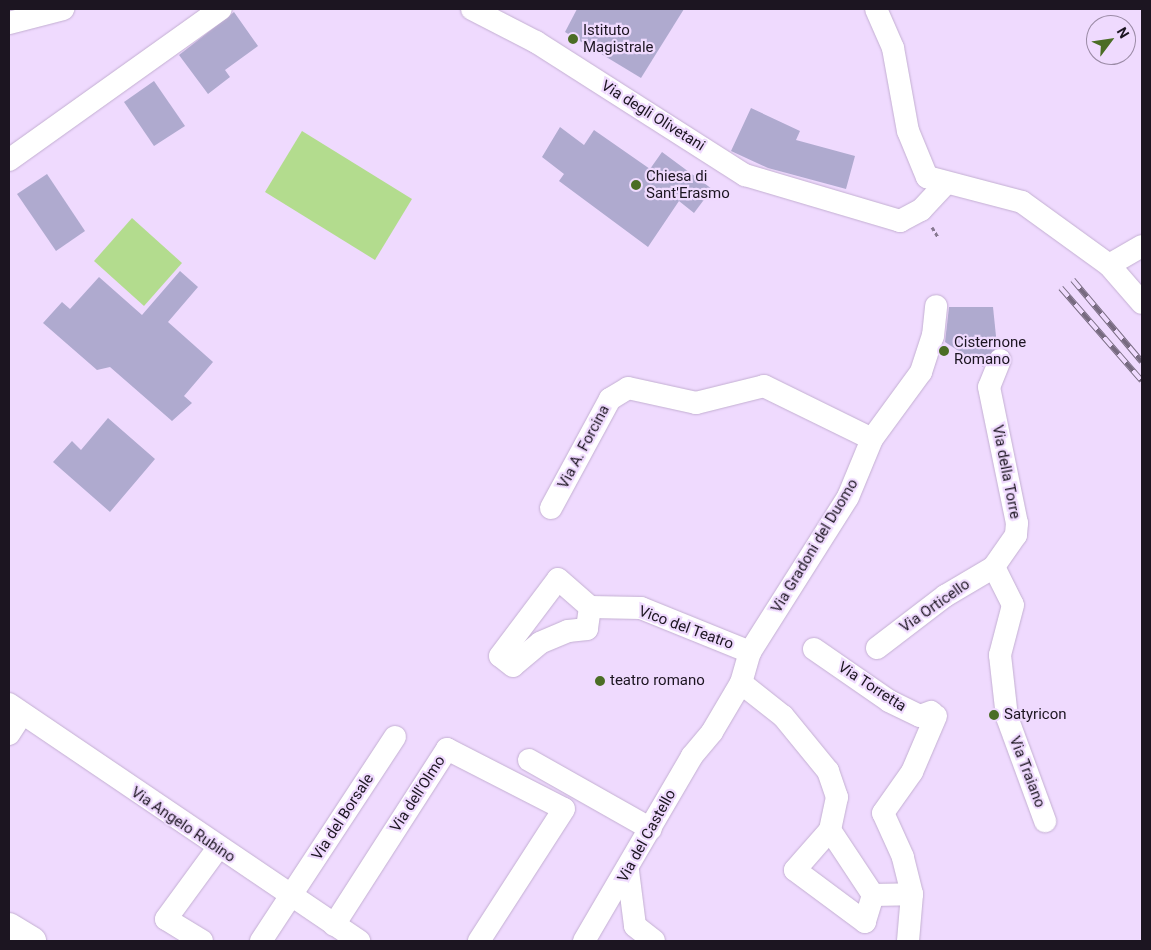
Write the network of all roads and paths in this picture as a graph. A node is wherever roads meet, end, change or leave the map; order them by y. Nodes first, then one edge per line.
1 (63, 9) edge
2 (221, 9) edge
3 (472, 9) edge
4 (876, 9) edge
5 (9, 22) edge
6 (9, 160) edge
7 (945, 184) junction
8 (1142, 246) edge
9 (1109, 265) junction
10 (1142, 303) edge
11 (936, 306) dead end
12 (1000, 360) dead end
13 (872, 440) junction
14 (552, 508) dead end
15 (994, 568) junction
16 (590, 606) dead end
17 (877, 648) dead end
18 (814, 649) dead end
19 (750, 652) junction
20 (741, 683) junction
21 (15, 709) edge
22 (712, 732) joint
23 (9, 734) edge
24 (395, 736) dead end
25 (529, 760) dead end
26 (1045, 821) dead end
27 (651, 829) junction
28 (830, 830) junction
29 (218, 848) junction
30 (628, 871) junction
31 (912, 894) junction
32 (873, 895) junction
33 (291, 897) junction
34 (334, 924) junction
35 (9, 927) edge
36 (32, 941) edge
37 (202, 941) edge
38 (261, 941) edge
39 (359, 941) edge
40 (479, 941) edge
41 (584, 941) edge
42 (654, 941) edge
43 (908, 941) edge

1 - 5 street
2 - 6 street
3 - 7 street, Via degli Olivetani
4 - 7 street
7 - 9 street
8 - 9 street
9 - 10 street
11 - 13 street, Via Gradoni del Duomo
12 - 15 street, Via della Torre
13 - 14 street, Via A. Forcina
13 - 19 street, Via Gradoni del Duomo
15 - 17 street, Via Orticello
15 - 26 street, Via Traiano
16 - 19 street, Vico del Teatro
18 - 31 street, Via Torretta
19 - 20 street, Via Gradoni del Duomo
20 - 22 street, Via Gradoni del Duomo
20 - 28 street
21 - 23 street
21 - 29 street, Via Angelo Rubino
22 - 27 street, Via del Castello
24 - 33 street, Via del Borsale
25 - 27 street
27 - 30 street, Via del Castello
28 - 32 street
28 - 32 street
29 - 33 street, Via Angelo Rubino
29 - 37 street
30 - 41 street, Via del Castello
30 - 42 street
31 - 32 street
31 - 43 street
33 - 34 street, Via Angelo Rubino
33 - 38 street, Via del Borsale
34 - 39 street, Via Angelo Rubino
34 - 40 street, Via dell'Olmo
35 - 36 street

